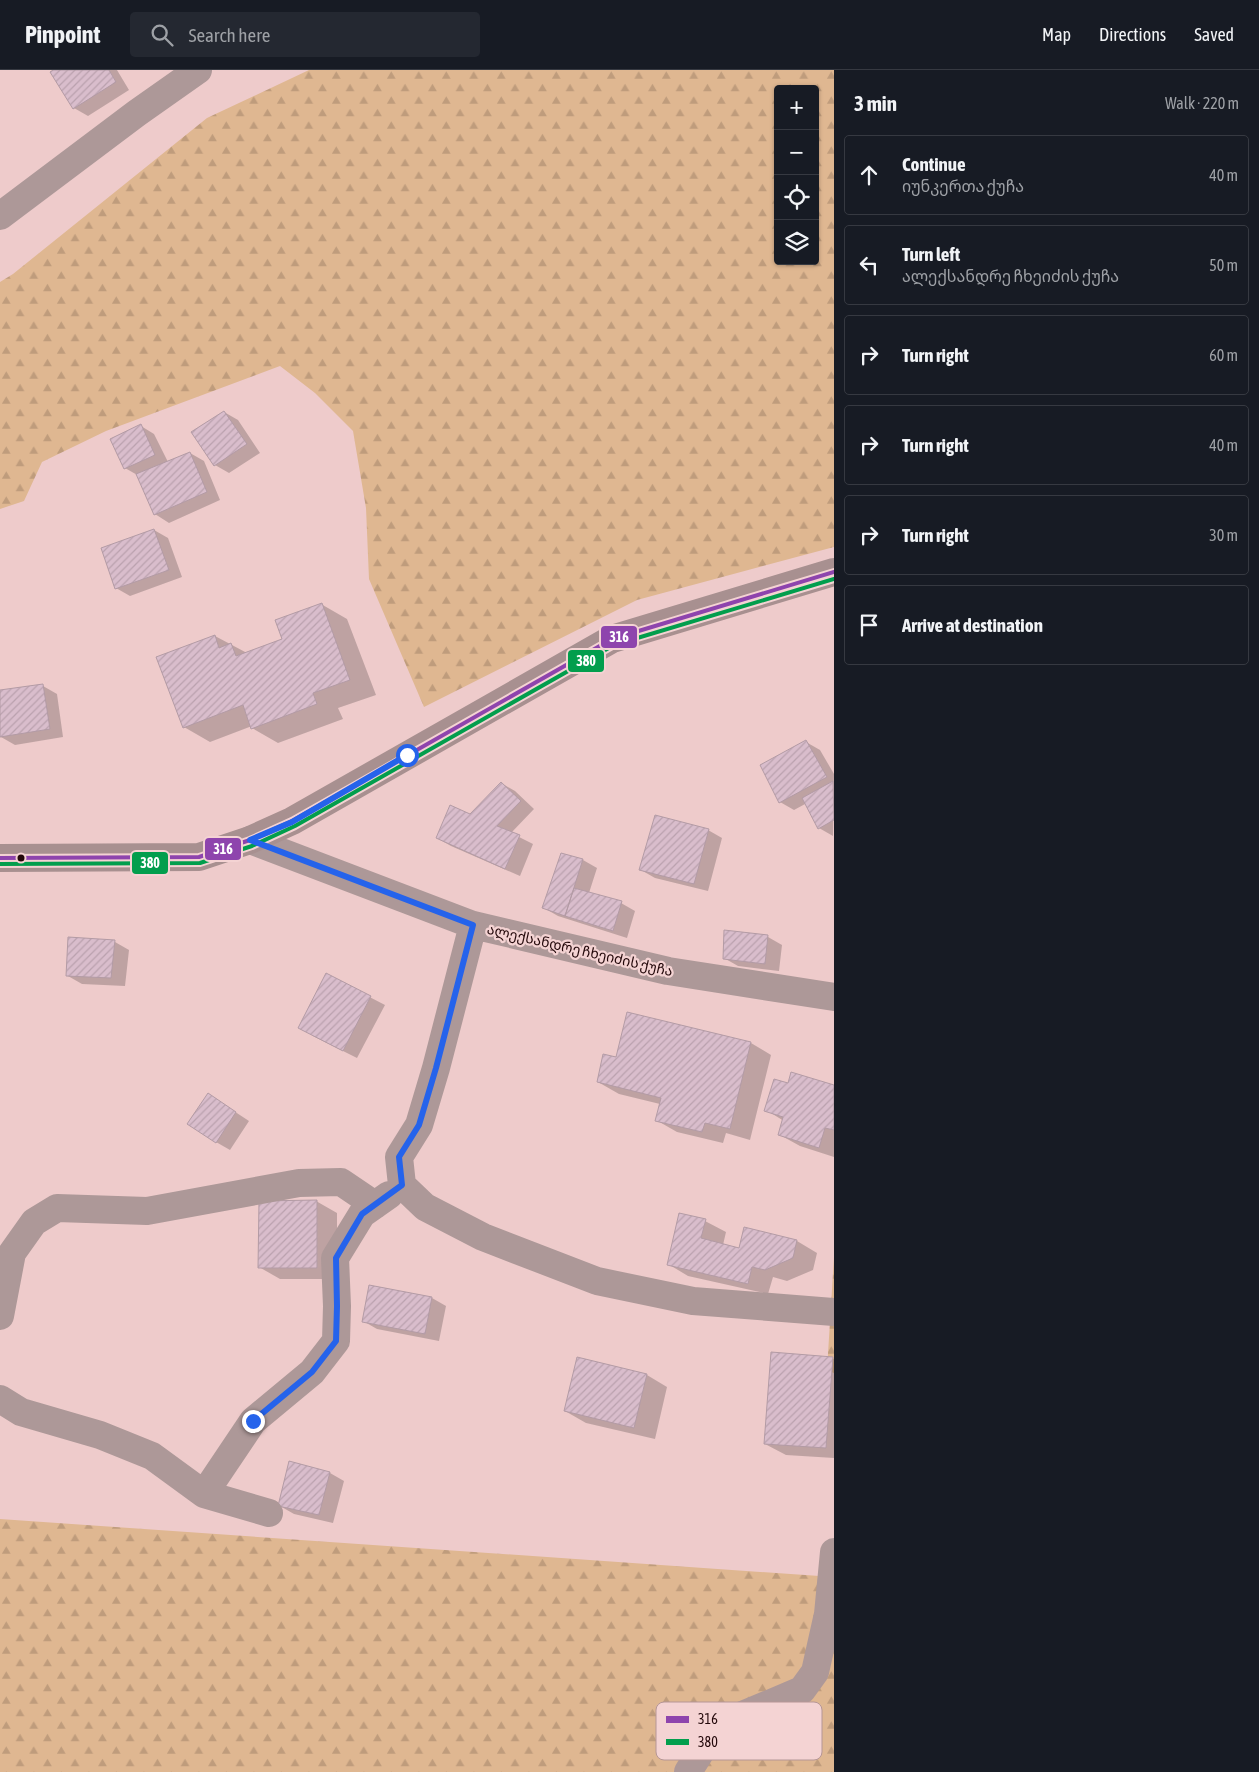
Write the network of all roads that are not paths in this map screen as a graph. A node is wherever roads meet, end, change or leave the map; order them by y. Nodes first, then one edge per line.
1 (198, 70) edge
2 (0, 216) edge
3 (834, 572) edge
4 (250, 840) junction
5 (0, 858) edge
6 (473, 925) junction
7 (834, 997) edge
8 (402, 1185) junction
9 (375, 1205) junction
10 (834, 1312) edge
11 (0, 1316) edge
12 (0, 1399) edge
13 (204, 1494) junction
14 (269, 1513) dead end
15 (834, 1552) edge
16 (825, 1673) edge
17 (773, 1702) edge
18 (696, 1760) edge
19 (688, 1772) edge

1 - 2 street
3 - 4 main road
4 - 5 main road
4 - 6 street, ალექსანდრე ჩხეიძის ქუჩა
6 - 7 street, ალექსანდრე ჩხეიძის ქუჩა
6 - 8 street
8 - 9 street
8 - 10 street
9 - 11 street
9 - 13 street
12 - 13 street
13 - 14 street
15 - 16 street
16 - 17 street
18 - 19 street

